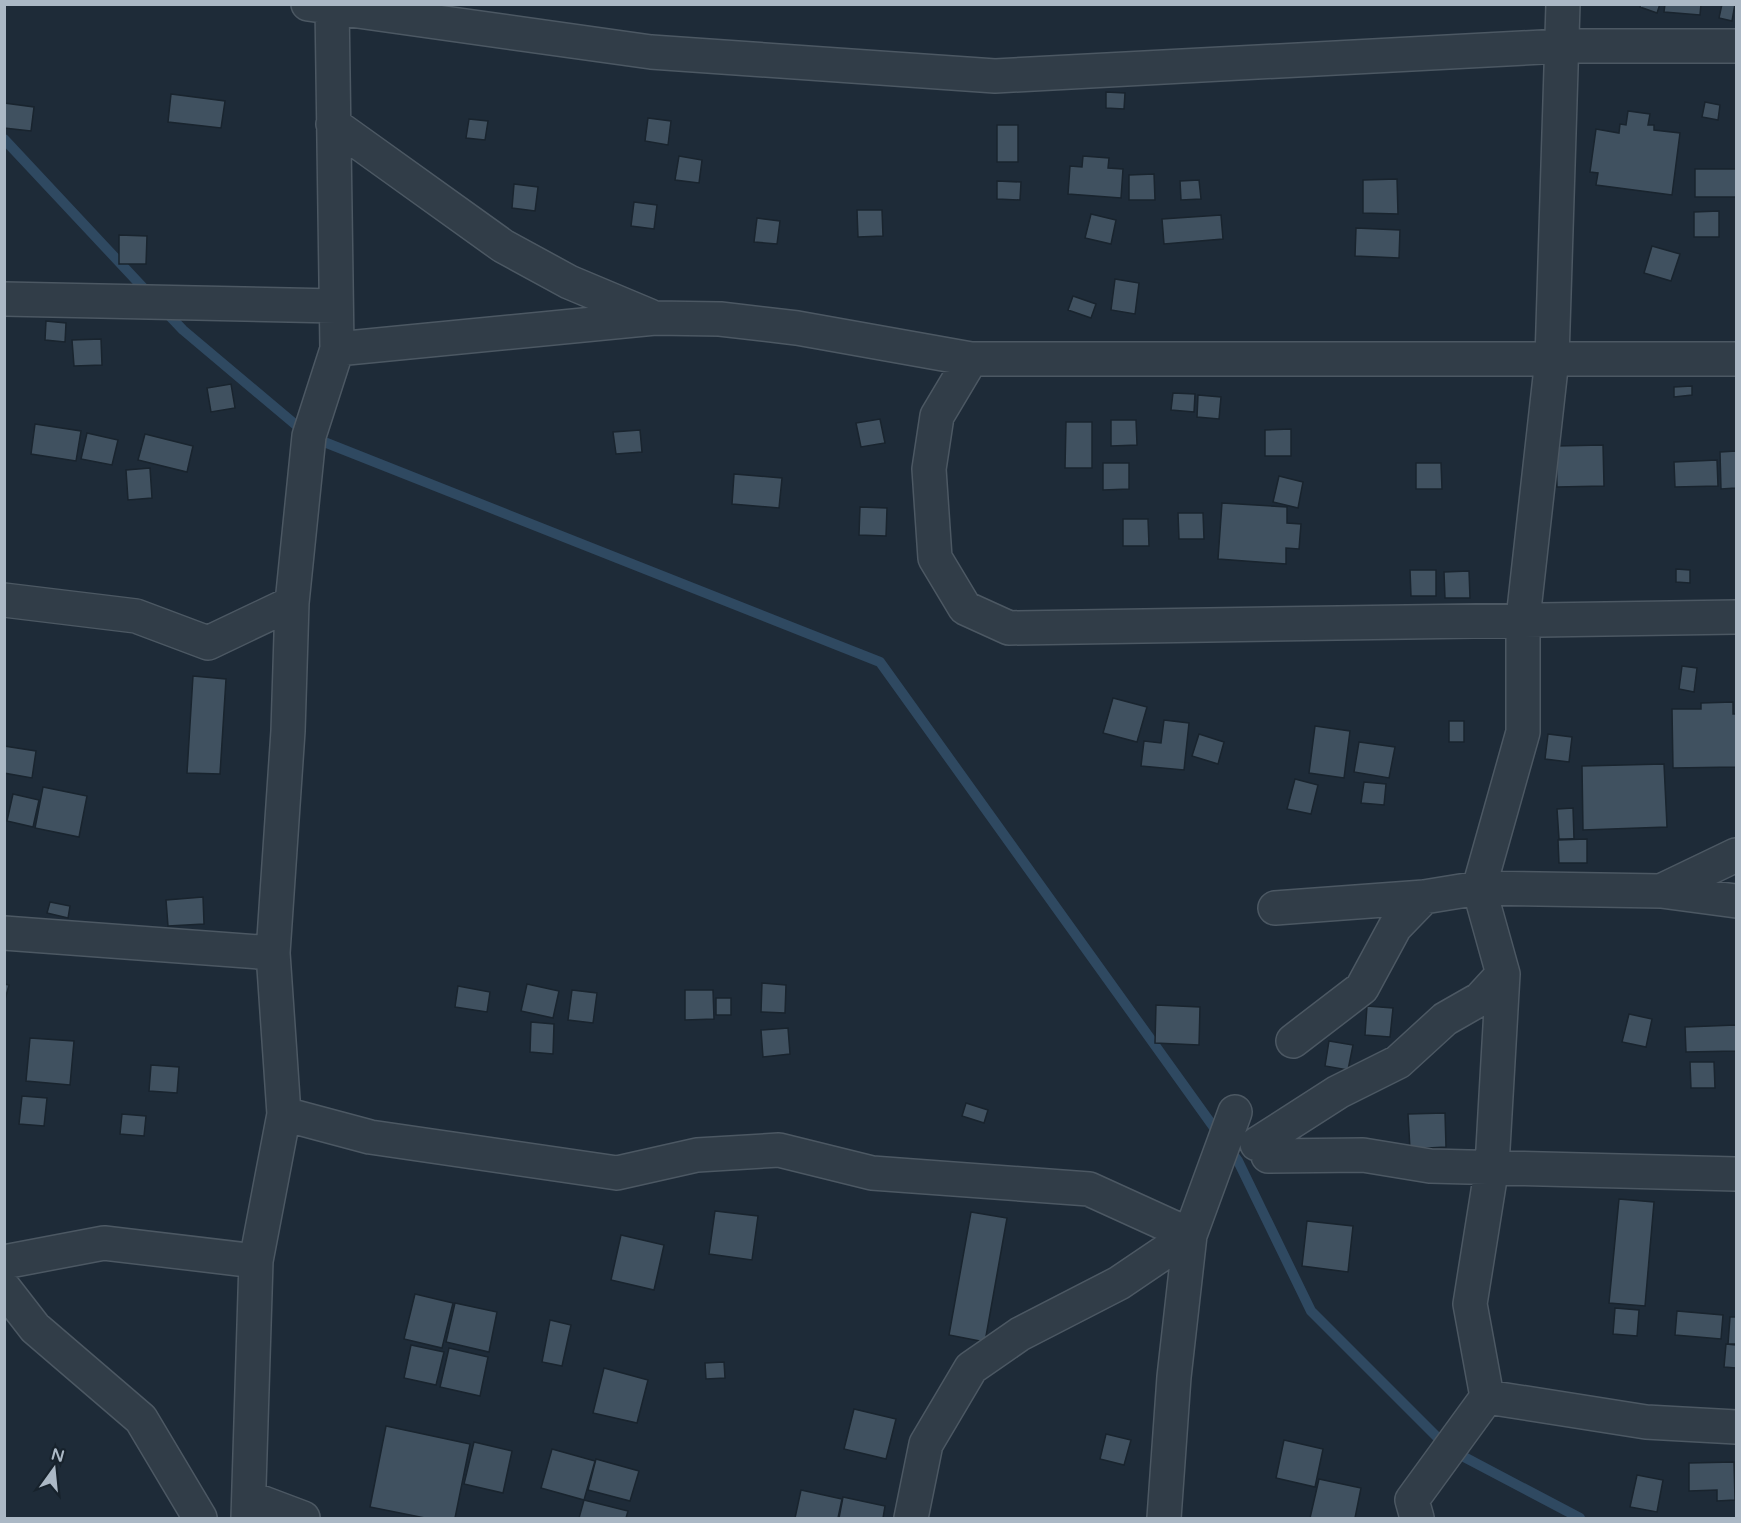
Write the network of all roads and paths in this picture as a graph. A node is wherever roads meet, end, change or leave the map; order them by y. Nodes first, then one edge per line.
1 (1563, 4) edge
2 (324, 6) edge
3 (1561, 46) junction
4 (1737, 46) edge
5 (333, 124) junction
6 (4, 299) edge
7 (336, 306) junction
8 (656, 318) junction
9 (337, 349) junction
10 (971, 359) junction
11 (1552, 359) junction
12 (1737, 359) edge
13 (4, 600) edge
14 (292, 603) junction
15 (1737, 617) edge
16 (1523, 619) junction
17 (1737, 855) edge
18 (1479, 888) junction
19 (1661, 891) junction
20 (1424, 897) junction
21 (1737, 901) edge
22 (1275, 908) dead end
23 (4, 933) edge
24 (273, 953) junction
25 (1503, 974) junction
26 (1293, 1041) dead end
27 (1235, 1112) dead end
28 (284, 1114) junction
29 (1492, 1166) junction
30 (1737, 1174) edge
31 (1190, 1234) junction
32 (256, 1261) junction
33 (4, 1262) edge
34 (4, 1288) edge
35 (1487, 1397) junction
36 (1737, 1427) edge
37 (249, 1508) edge
38 (200, 1518) edge
39 (303, 1518) edge
40 (911, 1518) edge
41 (1164, 1518) edge
42 (1417, 1518) edge

1 - 3 street
2 - 3 street
2 - 5 street
3 - 4 street
3 - 11 street
5 - 7 street
5 - 8 street
6 - 7 street
7 - 9 street
8 - 9 street
8 - 10 street
9 - 14 street
10 - 11 street
10 - 16 street
11 - 12 street
11 - 16 street
13 - 14 street
14 - 24 street
15 - 16 street
16 - 18 street
17 - 19 street
18 - 19 street
18 - 20 street
18 - 25 street
19 - 21 street
20 - 22 street
20 - 26 street
23 - 24 street
24 - 28 street
25 - 29 street
25 - 29 street
27 - 31 street
28 - 31 street
28 - 32 street
29 - 30 street
29 - 35 street
31 - 40 street
31 - 41 street
32 - 33 street
32 - 37 street
34 - 38 street
35 - 36 street
35 - 42 street
37 - 39 street

